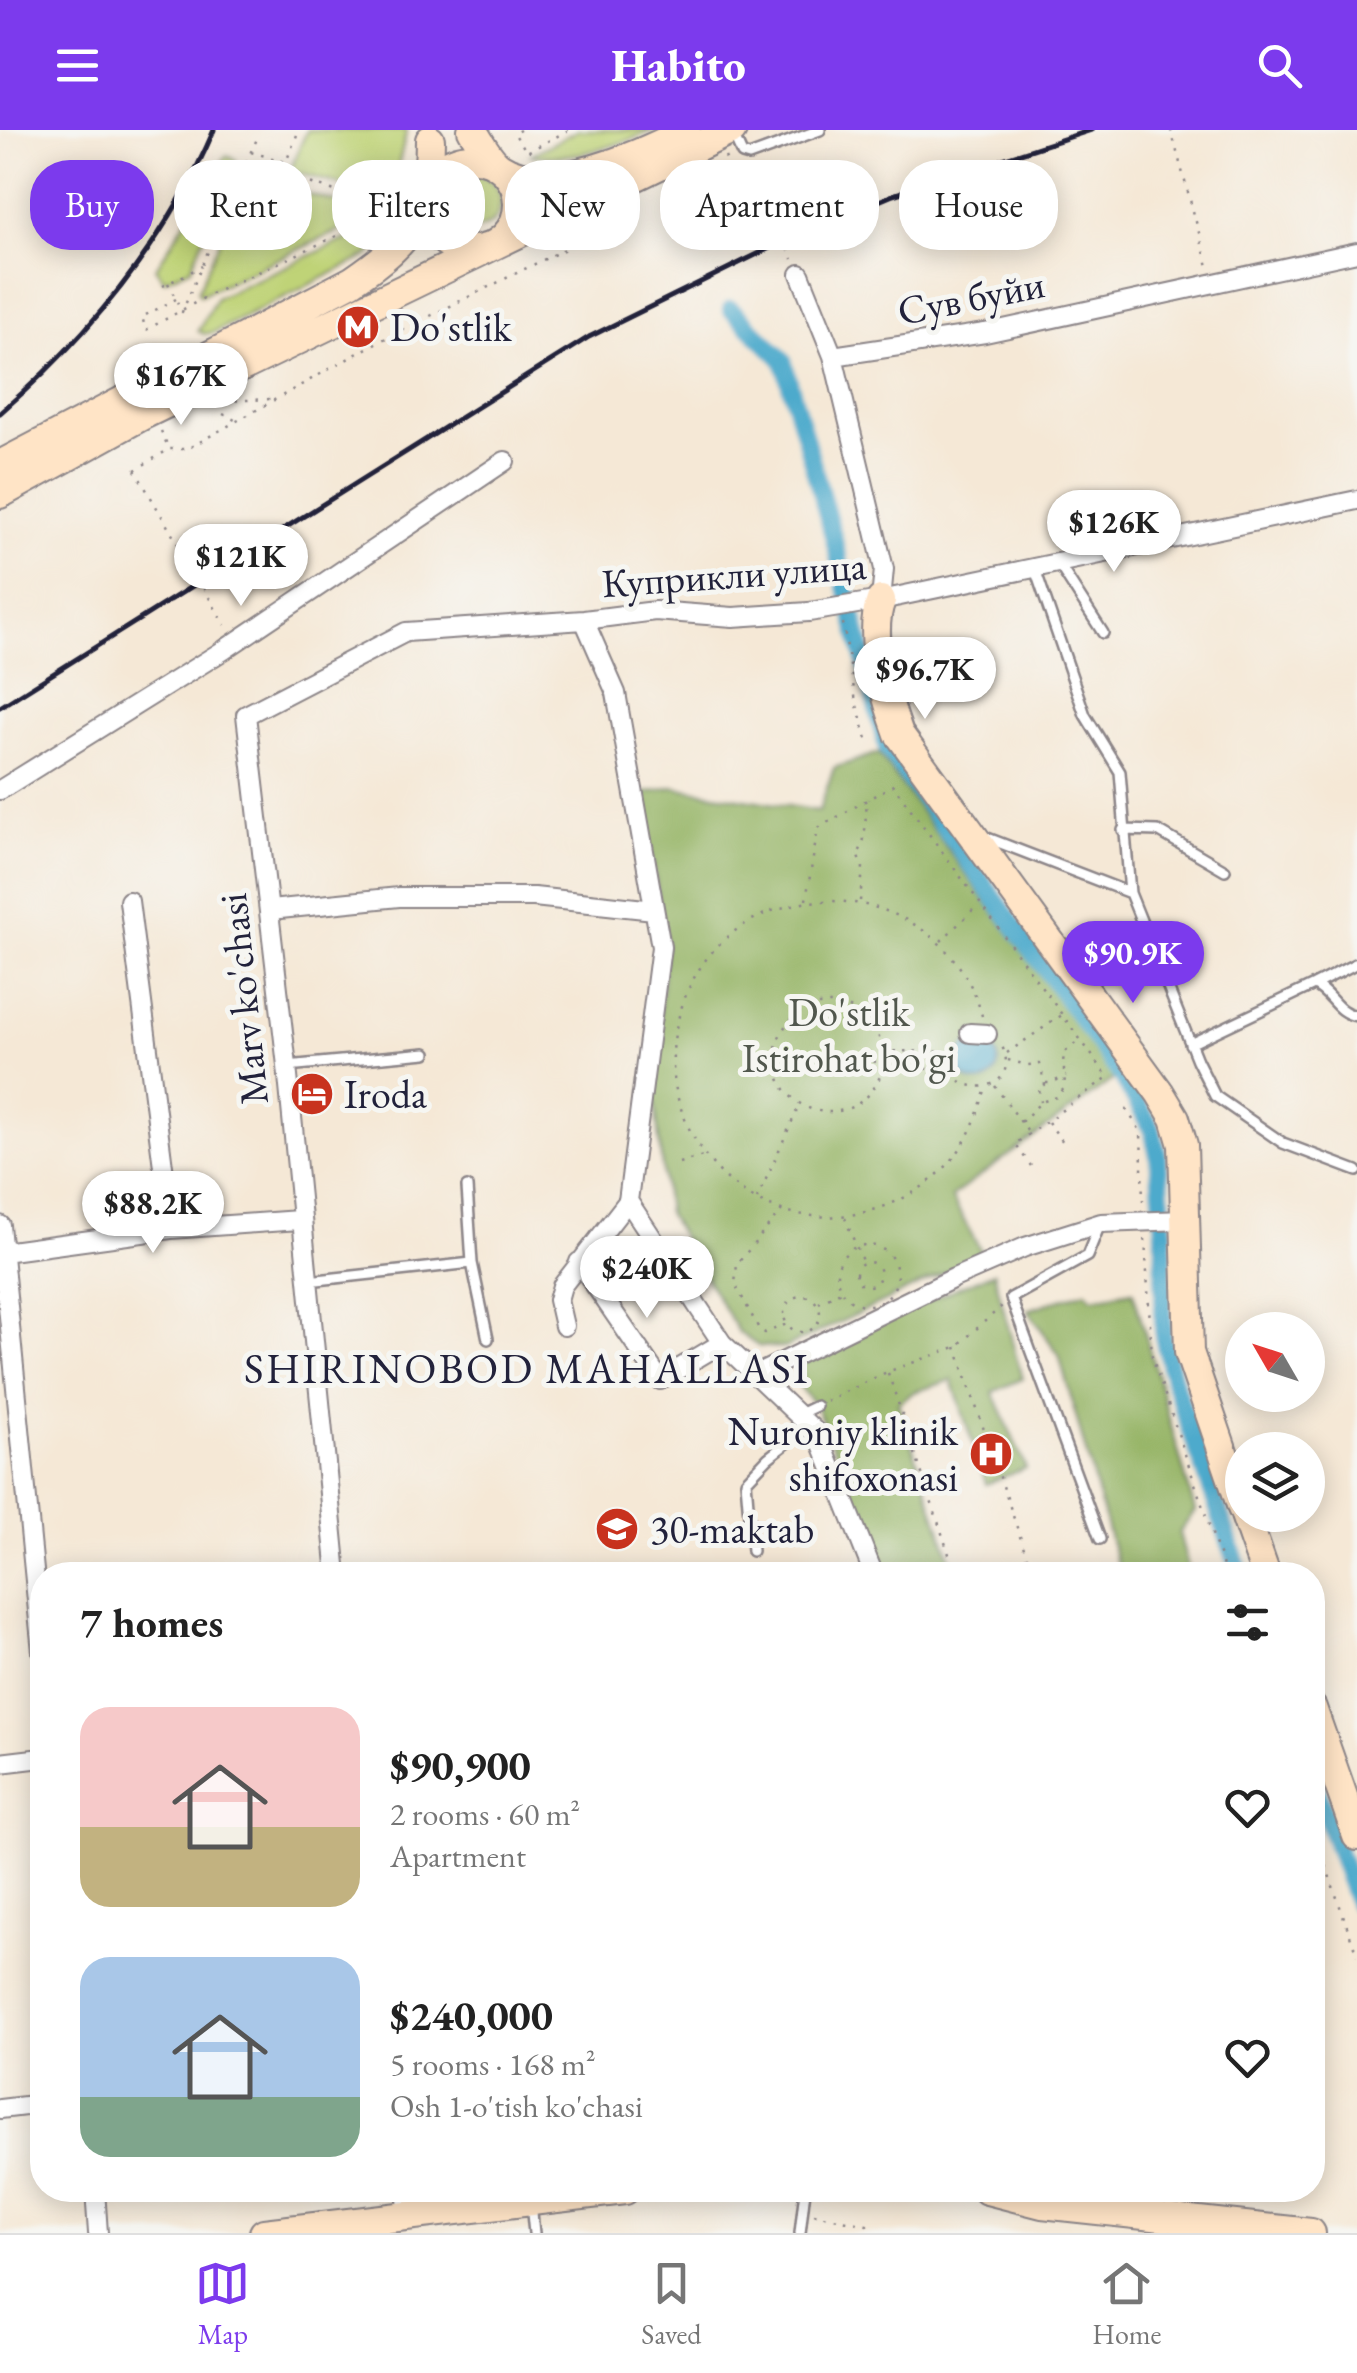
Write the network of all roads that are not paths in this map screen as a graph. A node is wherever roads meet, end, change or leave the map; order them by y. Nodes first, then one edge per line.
1 (472, 130) edge
2 (688, 130) edge
3 (732, 130) edge
4 (814, 131) edge
5 (431, 135) edge
6 (430, 160) edge
7 (485, 161) edge
8 (498, 166) junction
9 (490, 246) junction
10 (485, 247) edge
11 (390, 250) edge
12 (1357, 252) edge
13 (379, 262) junction
14 (800, 274) road end
15 (833, 356) junction
16 (505, 462) dead end
17 (0, 465) edge
18 (0, 494) edge
19 (1357, 500) edge
20 (1058, 563) junction
21 (1035, 568) junction
22 (872, 601) junction
23 (584, 620) junction
24 (1102, 633) dead end
25 (246, 714) joint
26 (0, 790) edge
27 (1123, 830) junction
28 (972, 831) junction
29 (1225, 870) dead end
30 (1130, 893) junction
31 (129, 901) dead end
32 (270, 910) junction
33 (654, 910) junction
34 (1357, 963) edge
35 (1314, 985) junction
36 (1357, 1016) edge
37 (1190, 1044) junction
38 (426, 1054) dead end
39 (287, 1066) junction
40 (1357, 1170) edge
41 (467, 1187) dead end
42 (628, 1201) junction
43 (299, 1220) junction
44 (1181, 1220) junction
45 (0, 1224) edge
46 (1101, 1224) junction
47 (171, 1230) junction
48 (3, 1252) junction
49 (580, 1262) junction
50 (472, 1263) junction
51 (306, 1281) junction
52 (564, 1326) dead end
53 (488, 1339) dead end
54 (722, 1343) junction
55 (758, 1374) junction
56 (816, 1406) road end
57 (803, 1420) junction
58 (1225, 1457) edge
59 (1251, 1532) edge
60 (1100, 1539) dead end
61 (752, 1551) dead end
62 (33, 1562) edge
63 (336, 1562) edge
64 (869, 1562) edge
65 (1261, 1562) edge
66 (1325, 1745) edge
67 (30, 1759) edge
68 (0, 1763) edge
69 (1357, 1836) edge
70 (30, 2105) edge
71 (0, 2109) edge
72 (97, 2202) edge
73 (468, 2202) edge
74 (530, 2202) edge
75 (804, 2202) edge
76 (1034, 2202) edge
77 (1087, 2202) edge
78 (1116, 2202) edge
79 (407, 2203) edge
80 (375, 2226) edge
81 (98, 2233) edge
82 (264, 2233) edge
83 (534, 2233) edge
84 (800, 2233) edge
85 (1311, 2233) edge

1 - 8 main road
2 - 8 main road
3 - 4 lane
3 - 9 main road
5 - 6 main road
5 - 13 main road
7 - 8 main road
8 - 9 main road
9 - 10 main road
9 - 18 main road
11 - 13 main road
12 - 15 street, Сув буйи
13 - 17 main road
14 - 15 street
15 - 22 street
16 - 26 street
19 - 20 street, Куприкли улица
20 - 21 street, Куприкли улица
20 - 24 lane
21 - 22 street, Куприкли улица
21 - 27 lane
22 - 23 street, Куприкли улица
22 - 28 main road
23 - 25 street, Куприкли улица
23 - 33 street
25 - 32 street, Marv ko'chasi
27 - 29 lane
27 - 30 lane
28 - 30 lane
28 - 44 main road
30 - 37 lane
31 - 47 street
32 - 33 street
32 - 39 street, Marv ko'chasi
33 - 42 street
34 - 35 lane
35 - 36 lane
35 - 37 lane
37 - 40 lane
38 - 39 lane
39 - 43 street, Marv ko'chasi
41 - 50 lane
42 - 49 street
42 - 54 street
43 - 47 street
43 - 51 street, Marv ko'chasi
44 - 46 street
44 - 58 main road
45 - 48 street
46 - 55 street
46 - 60 lane
47 - 48 street
48 - 62 street
49 - 52 street
49 - 54 street
50 - 51 lane
50 - 53 lane
51 - 63 street, Marv ko'chasi
54 - 55 street
55 - 57 street
56 - 57 lane
57 - 61 lane
57 - 64 street
59 - 65 main road
66 - 69 main road
67 - 68 street
70 - 71 street
72 - 81 street
73 - 79 main road
74 - 83 lane
75 - 84 lane
76 - 77 main road
78 - 85 main road
79 - 80 main road
80 - 82 main road

